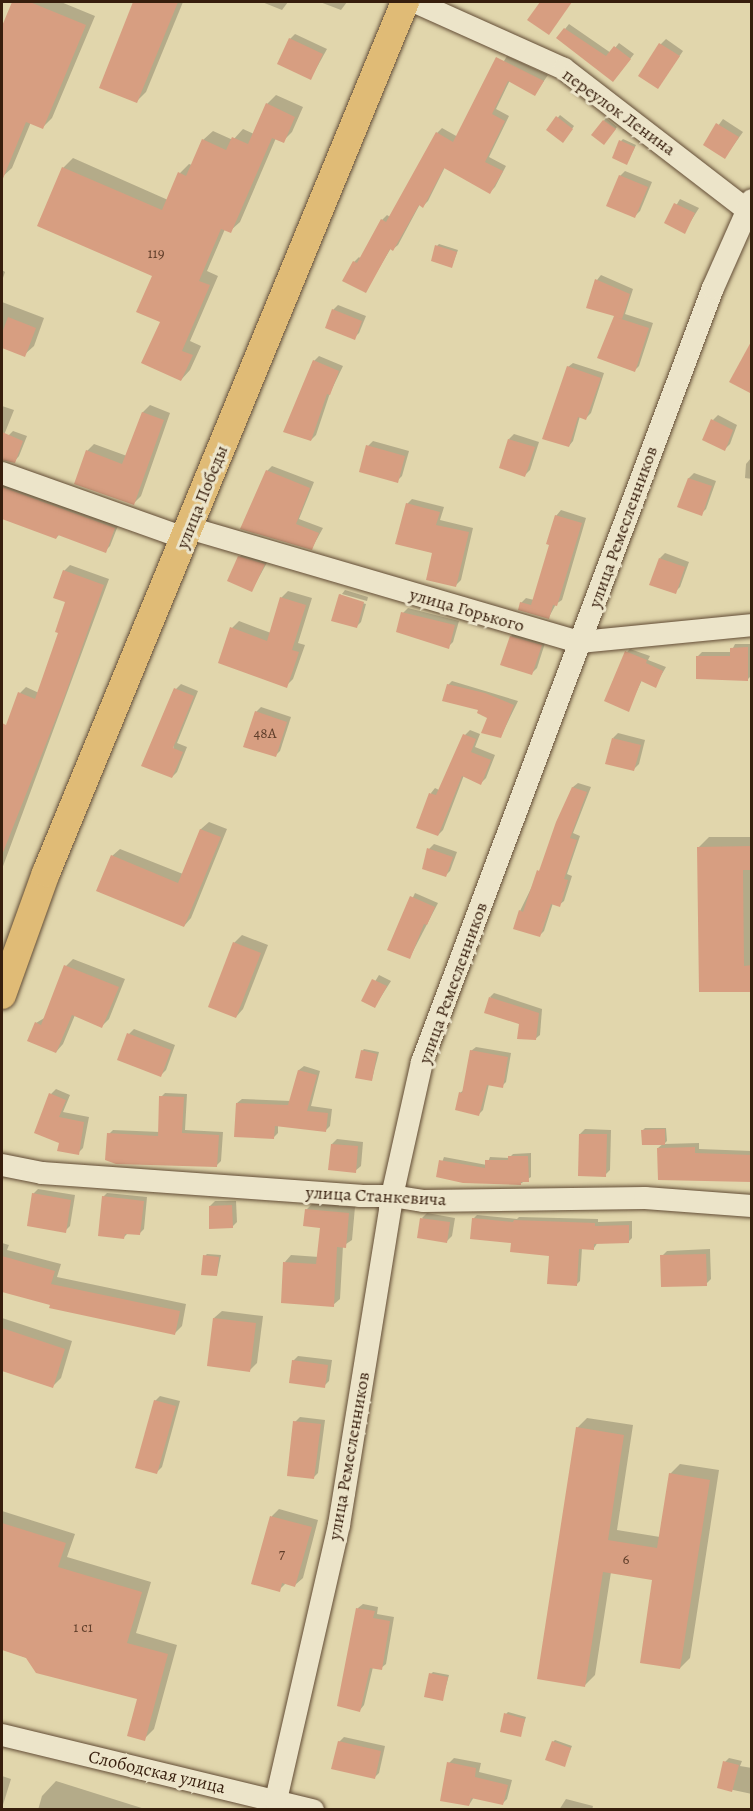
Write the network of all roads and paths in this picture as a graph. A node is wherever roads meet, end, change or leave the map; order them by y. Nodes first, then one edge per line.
1 (405, 2) edge
2 (415, 2) edge
3 (749, 205) edge
4 (2, 473) edge
5 (187, 533) junction
6 (752, 625) edge
7 (580, 642) junction
8 (2, 995) edge
9 (2, 1165) edge
10 (392, 1196) junction
11 (752, 1206) edge
12 (2, 1735) edge
13 (276, 1800) junction
14 (313, 1809) edge

1 - 5 main road, улица Победы
2 - 3 street, переулок Ленина
3 - 7 street, улица Ремесленников
4 - 5 street, улица Горького
5 - 7 street, улица Горького
5 - 8 main road, улица Победы
6 - 7 street, улица Горького
7 - 10 street, улица Ремесленников
9 - 10 street, улица Станкевича
10 - 11 street, улица Станкевича
10 - 13 street, улица Ремесленников
12 - 13 street, Слободская улица
13 - 14 street, Слободская улица

